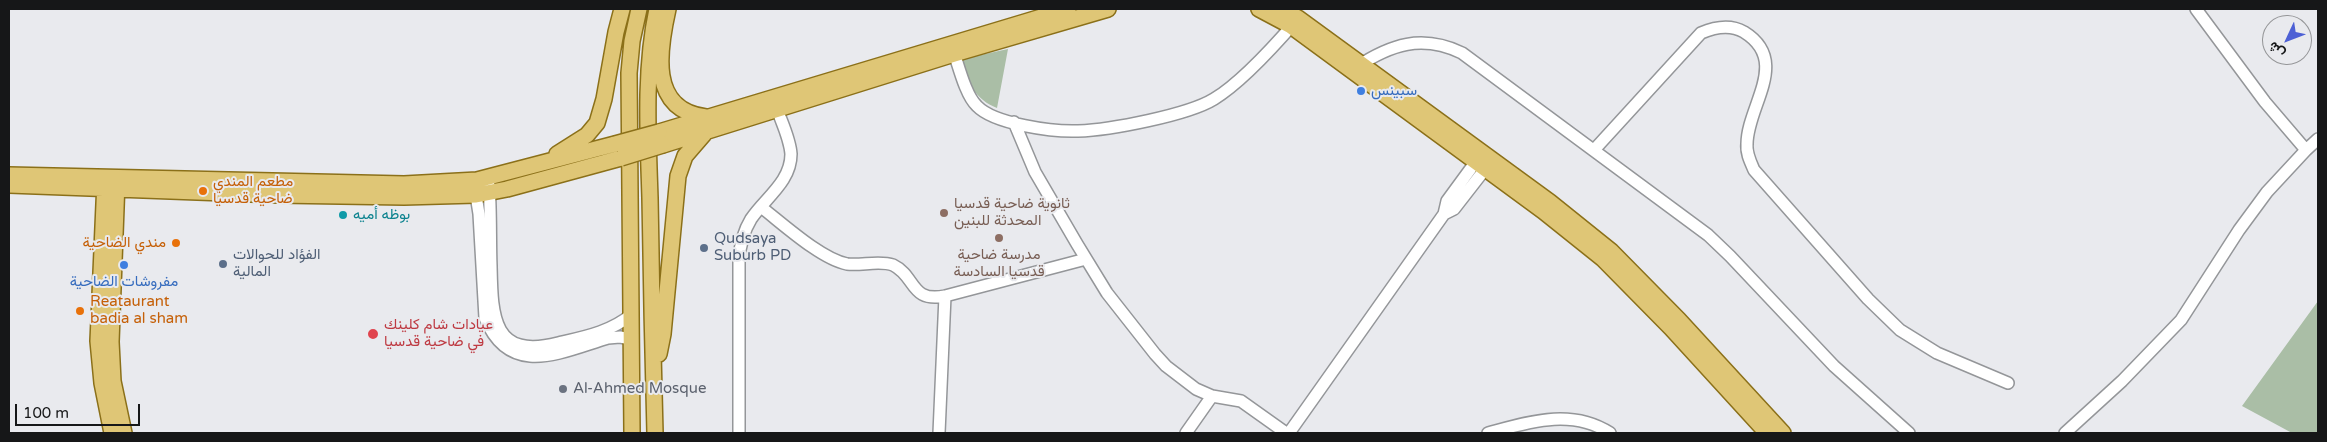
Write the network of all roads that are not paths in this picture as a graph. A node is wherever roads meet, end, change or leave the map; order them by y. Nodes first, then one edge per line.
1 (622, 9) edge
2 (640, 9) edge
3 (657, 9) edge
4 (668, 9) edge
5 (1068, 9) edge
6 (1106, 9) edge
7 (1259, 9) edge
8 (1282, 9) edge
9 (2196, 9) edge
10 (1295, 22) junction
11 (953, 49) junction
12 (1356, 67) junction
13 (777, 109) junction
14 (1014, 122) junction
15 (707, 124) junction
16 (2318, 139) edge
17 (1594, 150) junction
18 (2306, 150) junction
19 (618, 151) junction
20 (549, 160) junction
21 (1484, 161) junction
22 (9, 175) edge
23 (87, 183) junction
24 (111, 184) junction
25 (9, 185) edge
26 (479, 190) junction
27 (761, 207) junction
28 (1086, 259) junction
29 (486, 267) junction
30 (945, 296) junction
31 (632, 314) junction
32 (631, 339) junction
33 (654, 369) junction
34 (2008, 383) dead end
35 (1212, 396) junction
36 (654, 411) junction
37 (112, 433) edge
38 (124, 433) edge
39 (632, 433) edge
40 (655, 433) edge
41 (662, 433) edge
42 (739, 433) edge
43 (939, 433) edge
44 (1186, 433) edge
45 (1287, 433) edge
46 (1488, 433) edge
47 (1610, 433) edge
48 (1768, 433) edge
49 (1783, 433) edge
50 (1909, 433) edge
51 (2065, 433) edge

1 - 20 main road
2 - 31 main road
3 - 33 main road
4 - 15 main road
5 - 11 main road
6 - 11 main road
7 - 10 main road
8 - 10 main road
9 - 18 street
10 - 12 main road
10 - 14 street
11 - 13 main road
11 - 14 street
11 - 15 main road
12 - 17 street
12 - 21 main road
13 - 15 main road
13 - 27 street
14 - 28 street
15 - 19 main road, bridge
15 - 33 main road
16 - 18 street
17 - 34 street
17 - 50 street
18 - 51 street
19 - 20 main road
19 - 26 main road
20 - 26 main road
21 - 45 street
21 - 48 main road
21 - 49 main road
22 - 23 main road
23 - 24 main road
23 - 25 main road
24 - 26 main road
24 - 37 main road
24 - 38 main road
26 - 29 street
27 - 30 street
27 - 42 street
28 - 30 street
28 - 35 street
29 - 31 street
29 - 32 street
30 - 43 street
31 - 32 main road
32 - 39 main road
33 - 36 main road
35 - 44 street
35 - 45 street
36 - 40 main road
36 - 41 street
46 - 47 street

